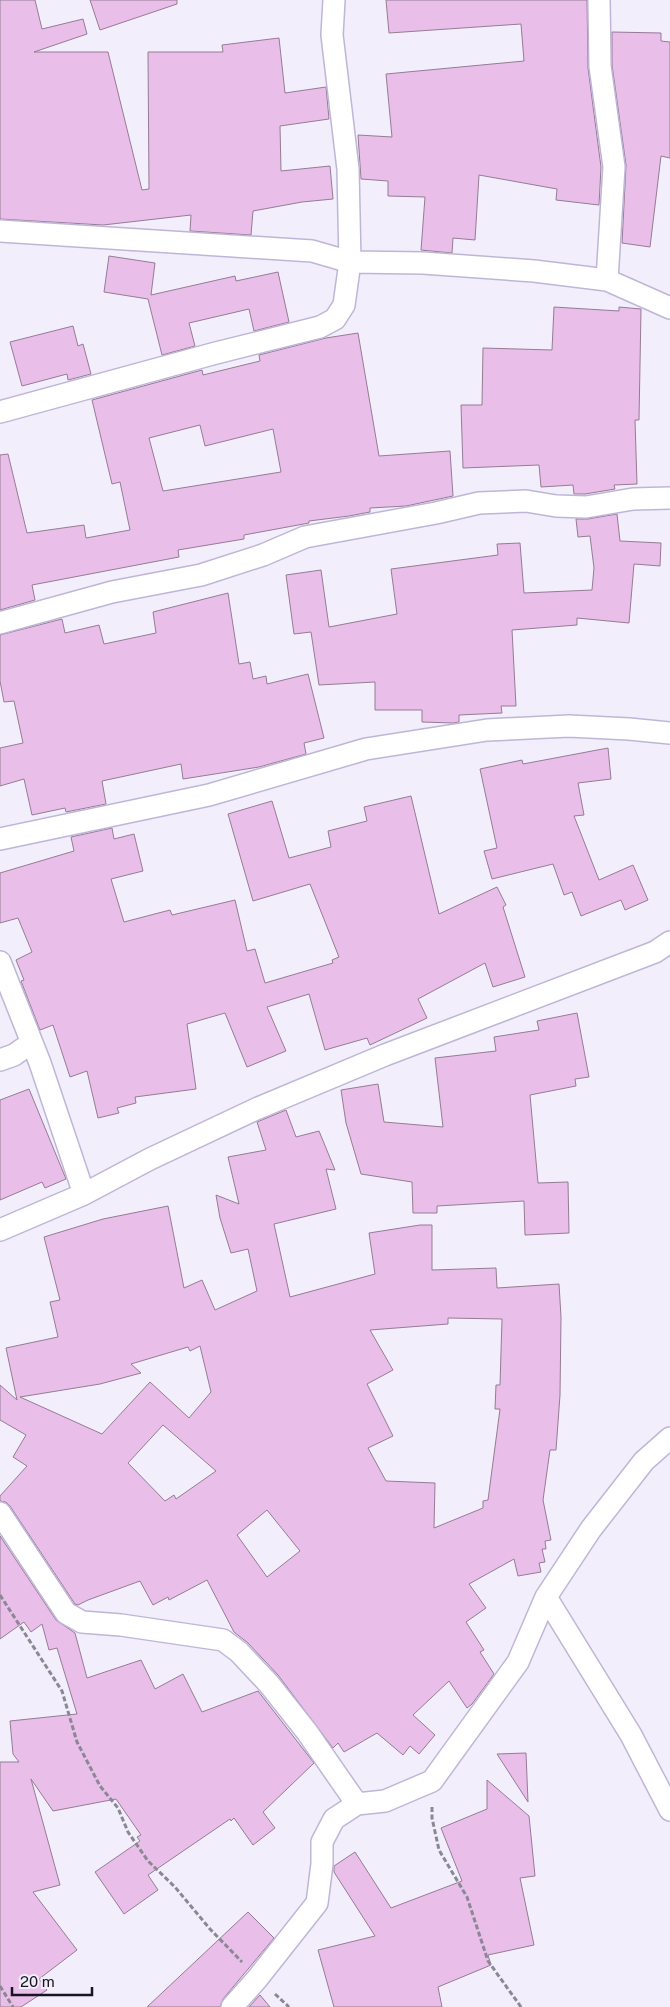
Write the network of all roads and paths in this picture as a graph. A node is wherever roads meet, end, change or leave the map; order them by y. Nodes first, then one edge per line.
1 (334, 0) edge
2 (599, 0) edge
3 (0, 231) edge
4 (350, 262) junction
5 (607, 280) junction
6 (670, 308) edge
7 (0, 412) edge
8 (670, 498) edge
9 (0, 623) edge
10 (670, 733) edge
11 (0, 838) edge
12 (670, 942) edge
13 (0, 962) edge
14 (31, 1043) junction
15 (0, 1060) edge
16 (84, 1194) junction
17 (0, 1230) edge
18 (670, 1438) edge
19 (0, 1513) edge
20 (0, 1595) edge
21 (546, 1597) junction
22 (432, 1781) junction
23 (357, 1804) junction
24 (670, 1810) edge
25 (257, 1979) junction
26 (0, 1986) edge
27 (13, 2007) edge
28 (232, 2007) edge
29 (289, 2007) edge
30 (521, 2007) edge

1 - 4 street
2 - 5 street
3 - 4 street
4 - 5 street
4 - 7 street
5 - 6 street
8 - 9 street
10 - 11 street
12 - 16 street
13 - 14 street
14 - 15 street
14 - 16 street
16 - 17 street
18 - 21 street
19 - 23 street
20 - 25 path
21 - 22 street
21 - 24 street
22 - 23 street
22 - 30 path
23 - 25 street
25 - 28 street
25 - 29 path
26 - 27 path

